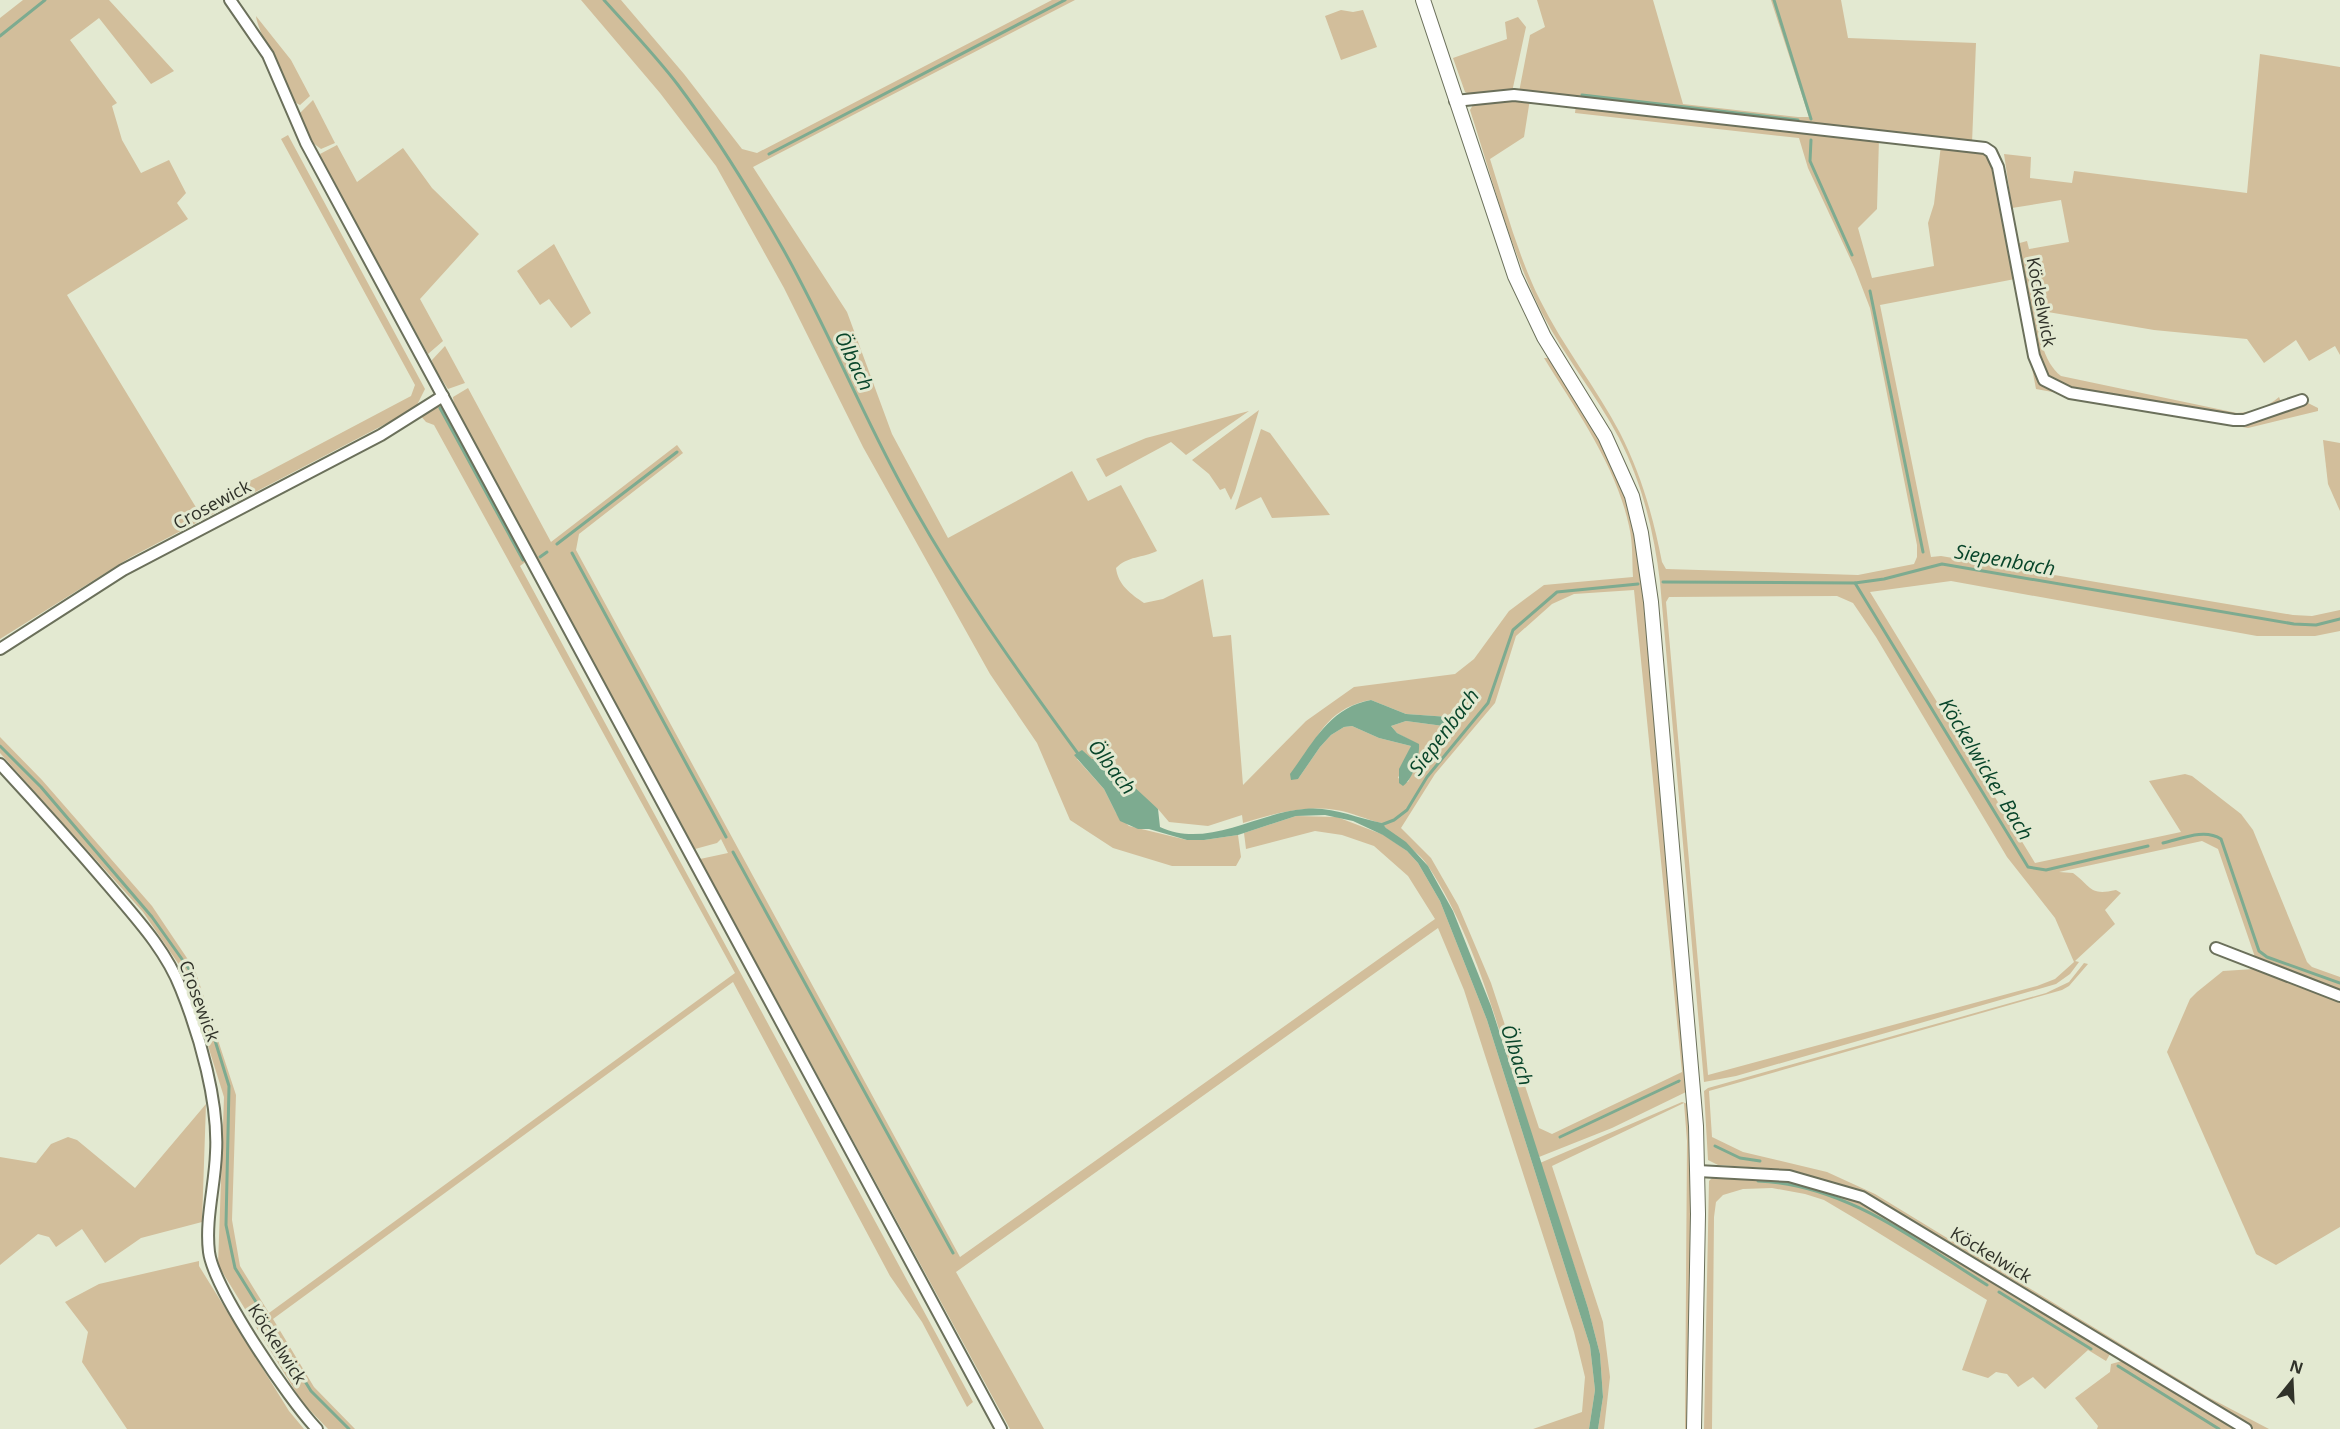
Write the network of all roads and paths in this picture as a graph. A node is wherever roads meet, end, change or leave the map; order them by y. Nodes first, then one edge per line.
1 (230, 0) edge
2 (1423, 0) edge
3 (1455, 101) junction
4 (443, 396) junction
5 (2302, 400) dead end
6 (0, 649) edge
7 (0, 764) edge
8 (2216, 948) dead end
9 (2340, 996) edge
10 (1698, 1171) junction
11 (214, 1273) joint
12 (317, 1429) edge
13 (1001, 1429) edge
14 (1694, 1429) edge
15 (2246, 1429) edge

1 - 4 street
2 - 3 main road
3 - 5 street, Köckelwick
3 - 10 main road
4 - 6 street, Crosewick
4 - 13 street
7 - 11 street, Crosewick
8 - 9 street
10 - 14 main road
10 - 15 street, Köckelwick
11 - 12 street, Köckelwick

